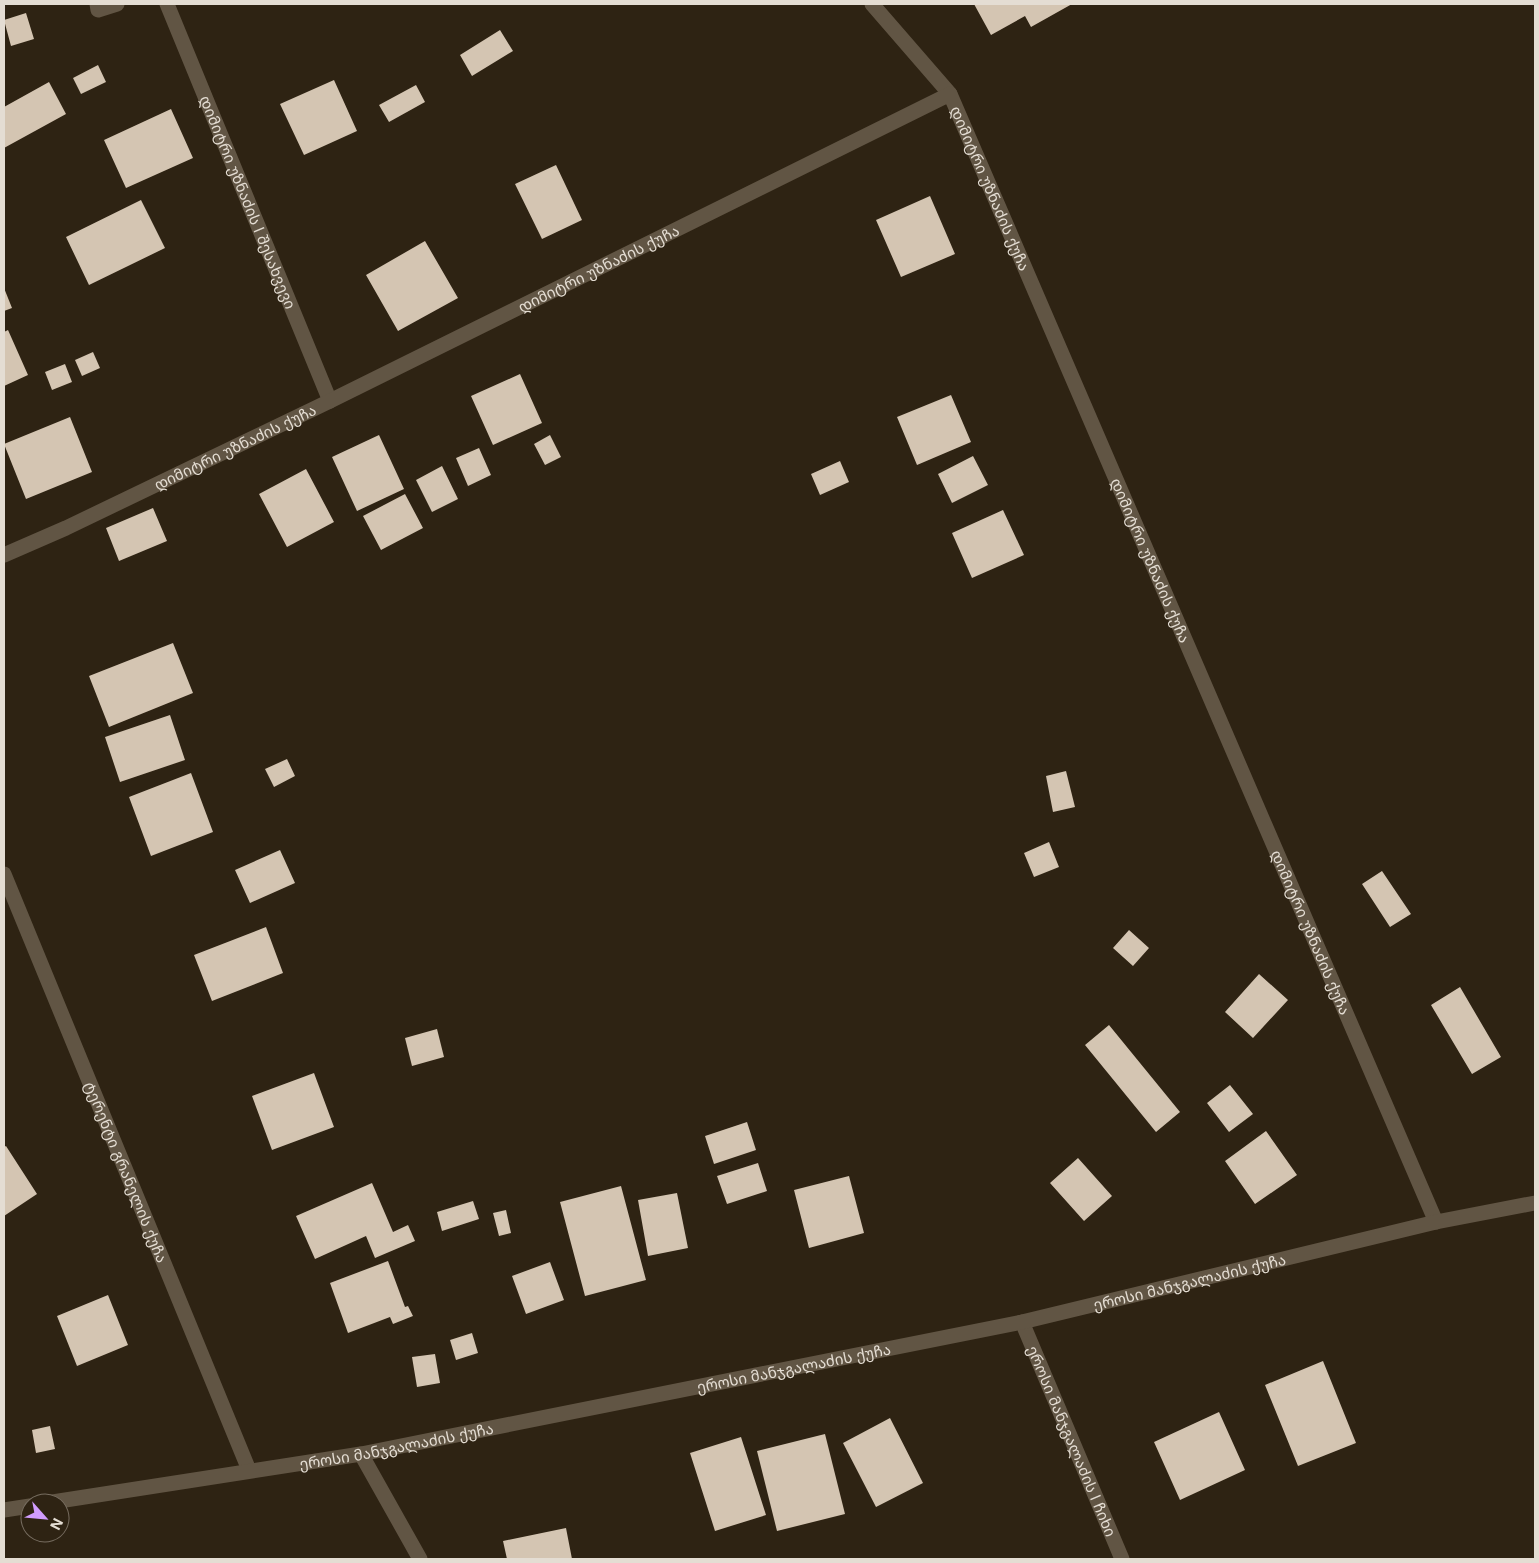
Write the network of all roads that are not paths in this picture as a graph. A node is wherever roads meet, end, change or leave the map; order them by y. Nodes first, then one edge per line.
1 (96, 4) edge
2 (117, 4) edge
3 (167, 4) edge
4 (872, 4) edge
5 (950, 94) junction
6 (330, 401) junction
7 (4, 555) edge
8 (4, 874) edge
9 (1535, 1203) edge
10 (1436, 1222) junction
11 (1022, 1322) junction
12 (360, 1454) junction
13 (249, 1470) junction
14 (70, 1499) edge
15 (20, 1508) edge
16 (4, 1510) edge
17 (420, 1559) edge
18 (1122, 1559) edge

1 - 2 street
3 - 6 street, დიმიტრი უზნაძის I შესახვევი
4 - 5 street
5 - 6 street, დიმიტრი უზნაძის ქუჩა
5 - 10 street, დიმიტრი უზნაძის ქუჩა
6 - 7 street, დიმიტრი უზნაძის ქუჩა
8 - 13 street, ტერენტი გრანელის ქუჩა
9 - 10 street, ეროსი მანჯგალაძის ქუჩა
10 - 11 street, ეროსი მანჯგალაძის ქუჩა
11 - 12 street, ეროსი მანჯგალაძის ქუჩა
11 - 18 street, ეროსი მანჯგალაძის I ჩიხი
12 - 13 street, ეროსი მანჯგალაძის ქუჩა
12 - 17 street
13 - 14 street, ეროსი მანჯგალაძის ქუჩა
15 - 16 street

